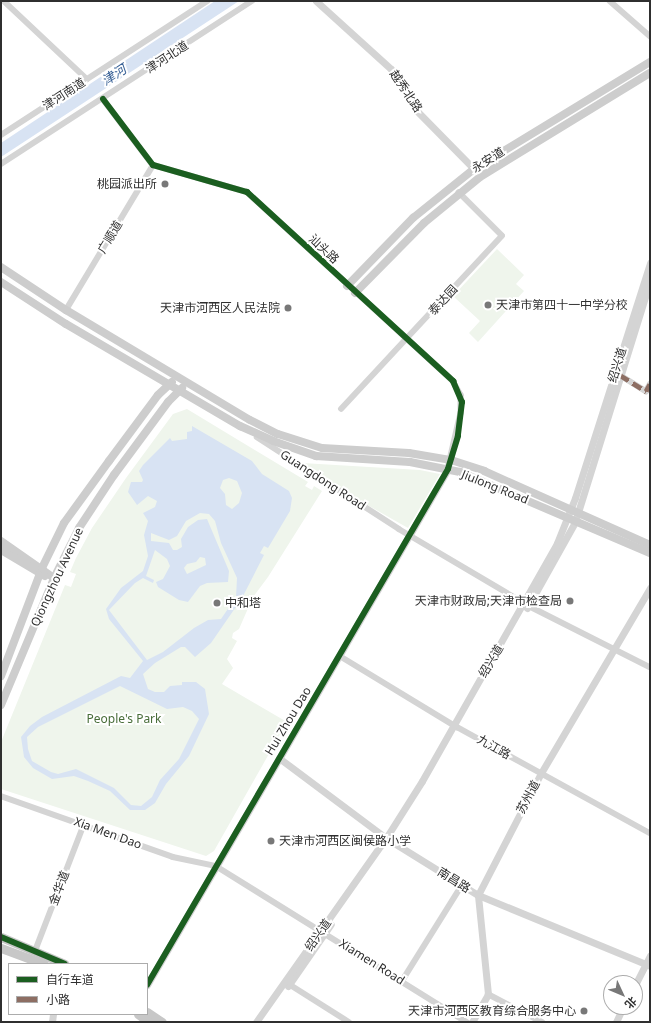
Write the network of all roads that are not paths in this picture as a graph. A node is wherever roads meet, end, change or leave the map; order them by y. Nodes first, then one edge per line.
1 (4, 1) edge
2 (207, 1) edge
3 (252, 1) edge
4 (316, 1) edge
5 (610, 1) edge
6 (650, 36) edge
7 (650, 62) edge
8 (650, 73) edge
9 (87, 79) junction
10 (103, 99) junction
11 (1, 135) edge
12 (1, 164) edge
13 (153, 165) junction
14 (474, 169) junction
15 (460, 192) junction
16 (650, 263) edge
17 (1, 268) edge
18 (650, 281) edge
19 (1, 282) edge
20 (348, 286) junction
21 (355, 293) junction
22 (66, 310) junction
23 (407, 339) junction
24 (620, 376) junction
25 (179, 377) junction
26 (190, 383) junction
27 (169, 384) junction
28 (650, 384) edge
29 (179, 390) junction
30 (341, 409) dead end
31 (240, 426) junction
32 (451, 460) junction
33 (448, 468) junction
34 (574, 512) junction
35 (571, 520) junction
36 (410, 536) junction
37 (1, 541) edge
38 (650, 545) edge
39 (1, 550) edge
40 (650, 553) edge
41 (41, 571) junction
42 (54, 578) junction
43 (650, 588) edge
44 (527, 604) junction
45 (612, 649) junction
46 (340, 656) junction
47 (650, 667) edge
48 (1, 676) edge
49 (1, 705) edge
50 (455, 726) junction
51 (279, 758) junction
52 (541, 773) junction
53 (1, 796) edge
54 (84, 824) junction
55 (650, 833) edge
56 (389, 839) junction
57 (216, 866) junction
58 (462, 885) junction
59 (478, 895) junction
60 (323, 932) junction
61 (1, 937) edge
62 (1, 948) edge
63 (35, 951) junction
64 (650, 956) edge
65 (41, 963) edge
66 (63, 963) edge
67 (648, 965) edge
68 (642, 975) edge
69 (402, 981) junction
70 (148, 983) edge
71 (289, 984) junction
72 (488, 994) junction
73 (148, 1013) edge
74 (139, 1015) edge
75 (149, 1022) edge
76 (162, 1022) edge
77 (256, 1022) edge
78 (262, 1022) edge
79 (349, 1022) edge
80 (467, 1022) edge
81 (472, 1022) edge
82 (542, 1022) edge

1 - 9 street
2 - 9 street, 津河南道
3 - 10 street, 津河北道
4 - 14 street, 越秀北路
5 - 6 street
7 - 14 main road, 永安道
8 - 15 main road, 永安道
9 - 11 street, 津河南道
10 - 12 street, 津河北道
10 - 13 street
13 - 20 street, 汕头路
13 - 22 street, 广顺道
14 - 20 main road, 永安道
15 - 21 main road, 永安道
15 - 23 street, 泰达园
16 - 34 street, 绍兴道
17 - 22 main road
18 - 24 street, 绍兴道
19 - 27 main road, Guangdong Road
20 - 21 street, 汕头路
21 - 23 street, 汕头路
22 - 25 main road
23 - 30 street, 泰达园
23 - 32 street, 汕头路
24 - 28 street
24 - 34 street, 绍兴道
25 - 26 main road
25 - 27 main road
26 - 29 main road, Qiongzhou Avenue
26 - 32 main road, Jiulong Road
27 - 29 main road, Guangdong Road
27 - 41 main road, Qiongzhou Avenue
29 - 31 main road, Guangdong Road
29 - 42 main road, Qiongzhou Avenue
31 - 33 main road, Jiulong Road
31 - 36 street, Guangdong Road
32 - 33 street, 汕头路
32 - 34 main road, Jiulong Road
33 - 35 main road, Jiulong Road
33 - 36 street, Hui Zhou Dao
34 - 35 street, 绍兴道
34 - 38 main road, Jiulong Road
35 - 40 main road, Jiulong Road
35 - 44 street, 绍兴道
36 - 44 street, Guangdong Road
36 - 46 street, Hui Zhou Dao
37 - 41 main road
39 - 41 main road
41 - 42 main road
41 - 48 main road, Qiongzhou Avenue
42 - 49 main road, Qiongzhou Avenue
43 - 45 street, 苏州道
44 - 45 street, Guangdong Road
44 - 50 street, 绍兴道
45 - 47 street, Guangdong Road
45 - 52 street, 苏州道
46 - 50 street, 九江路
46 - 51 street, Hui Zhou Dao
50 - 52 street, 九江路
50 - 56 street, 绍兴道
51 - 56 street, 南昌路
51 - 57 street, Hui Zhou Dao
52 - 55 street, 九江路
52 - 59 street, 苏州道
53 - 54 street, Xia Men Dao
54 - 57 street, Xia Men Dao
54 - 63 street, 金华道
56 - 58 street, 南昌路
56 - 60 street, 绍兴道
57 - 60 street, Xiamen Road
57 - 70 street, Hui Zhou Dao
58 - 59 street, 南昌路
58 - 69 street
59 - 67 street, 南昌路
59 - 72 street
60 - 69 street, Xiamen Road
60 - 71 street, 绍兴道
60 - 77 street, 绍兴道
61 - 63 main road
62 - 65 main road
63 - 66 main road
64 - 67 street
67 - 68 street
69 - 80 street, Xiamen Road
71 - 78 street, 绍兴道
71 - 79 street
72 - 81 street
72 - 82 street
73 - 76 main road
74 - 75 main road

